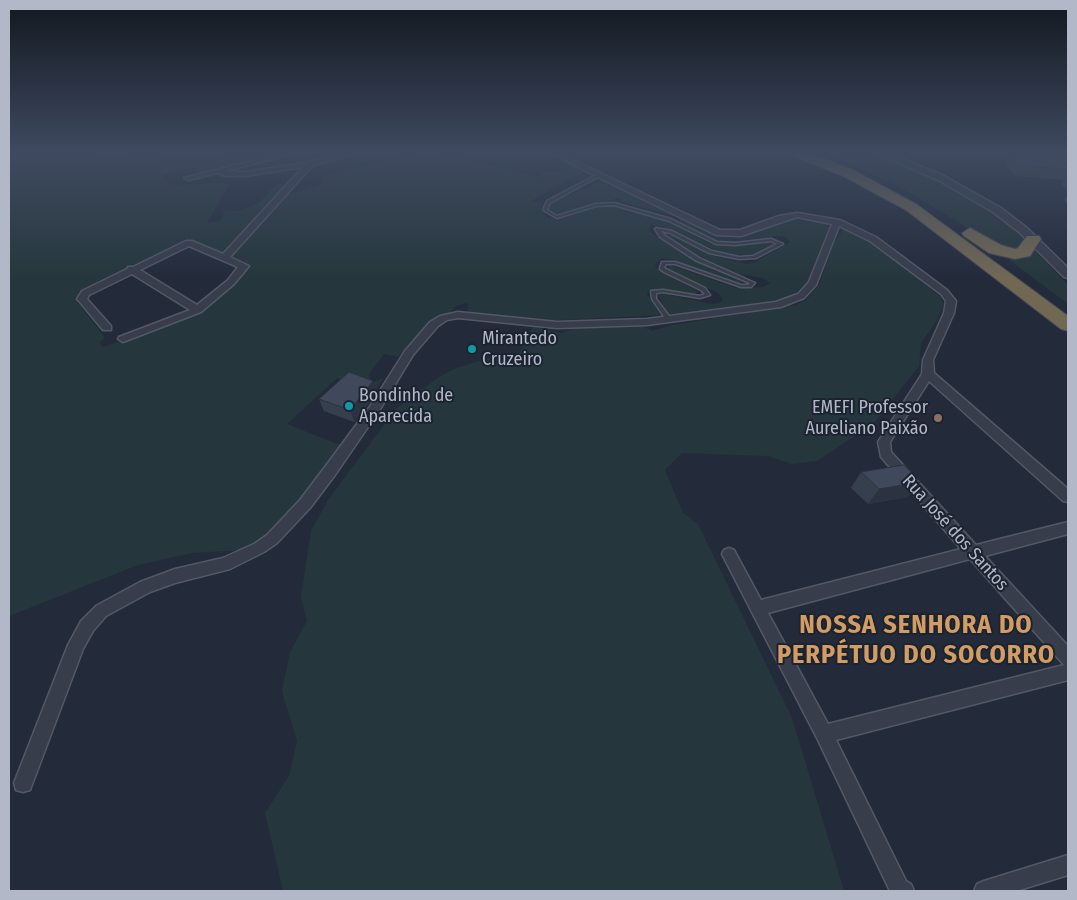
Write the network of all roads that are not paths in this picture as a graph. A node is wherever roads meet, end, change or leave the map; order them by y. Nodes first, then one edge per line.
1 (281, 195) edge
2 (561, 195) edge
3 (638, 195) edge
4 (889, 195) edge
5 (906, 195) edge
6 (973, 195) edge
7 (934, 212) junction
8 (837, 222) junction
9 (1033, 239) junction
10 (224, 257) junction
11 (131, 270) junction
12 (1068, 274) edge
13 (198, 310) junction
14 (1068, 310) edge
15 (669, 320) junction
16 (1068, 325) edge
17 (107, 328) dead end
18 (123, 339) dead end
19 (928, 374) junction
20 (1068, 497) edge
21 (1068, 528) edge
22 (973, 552) junction
23 (730, 554) dead end
24 (758, 608) junction
25 (1068, 658) edge
26 (1068, 672) edge
27 (824, 734) junction
28 (23, 782) dead end
29 (1068, 865) edge
30 (904, 891) edge
31 (984, 891) edge

1 - 10 street
2 - 15 lane
3 - 8 street
4 - 16 highway
5 - 7 highway
6 - 9 street
7 - 9 highway
7 - 14 highway
8 - 15 street
8 - 19 street
9 - 12 street
10 - 11 street
10 - 13 street
11 - 13 street
11 - 17 street
13 - 18 street
15 - 28 street
19 - 20 street
19 - 22 street, Rua José dos Santos
21 - 22 street
22 - 24 street
22 - 25 street, Rua José dos Santos
23 - 24 street
24 - 27 street
26 - 27 street
27 - 30 street
29 - 31 street

